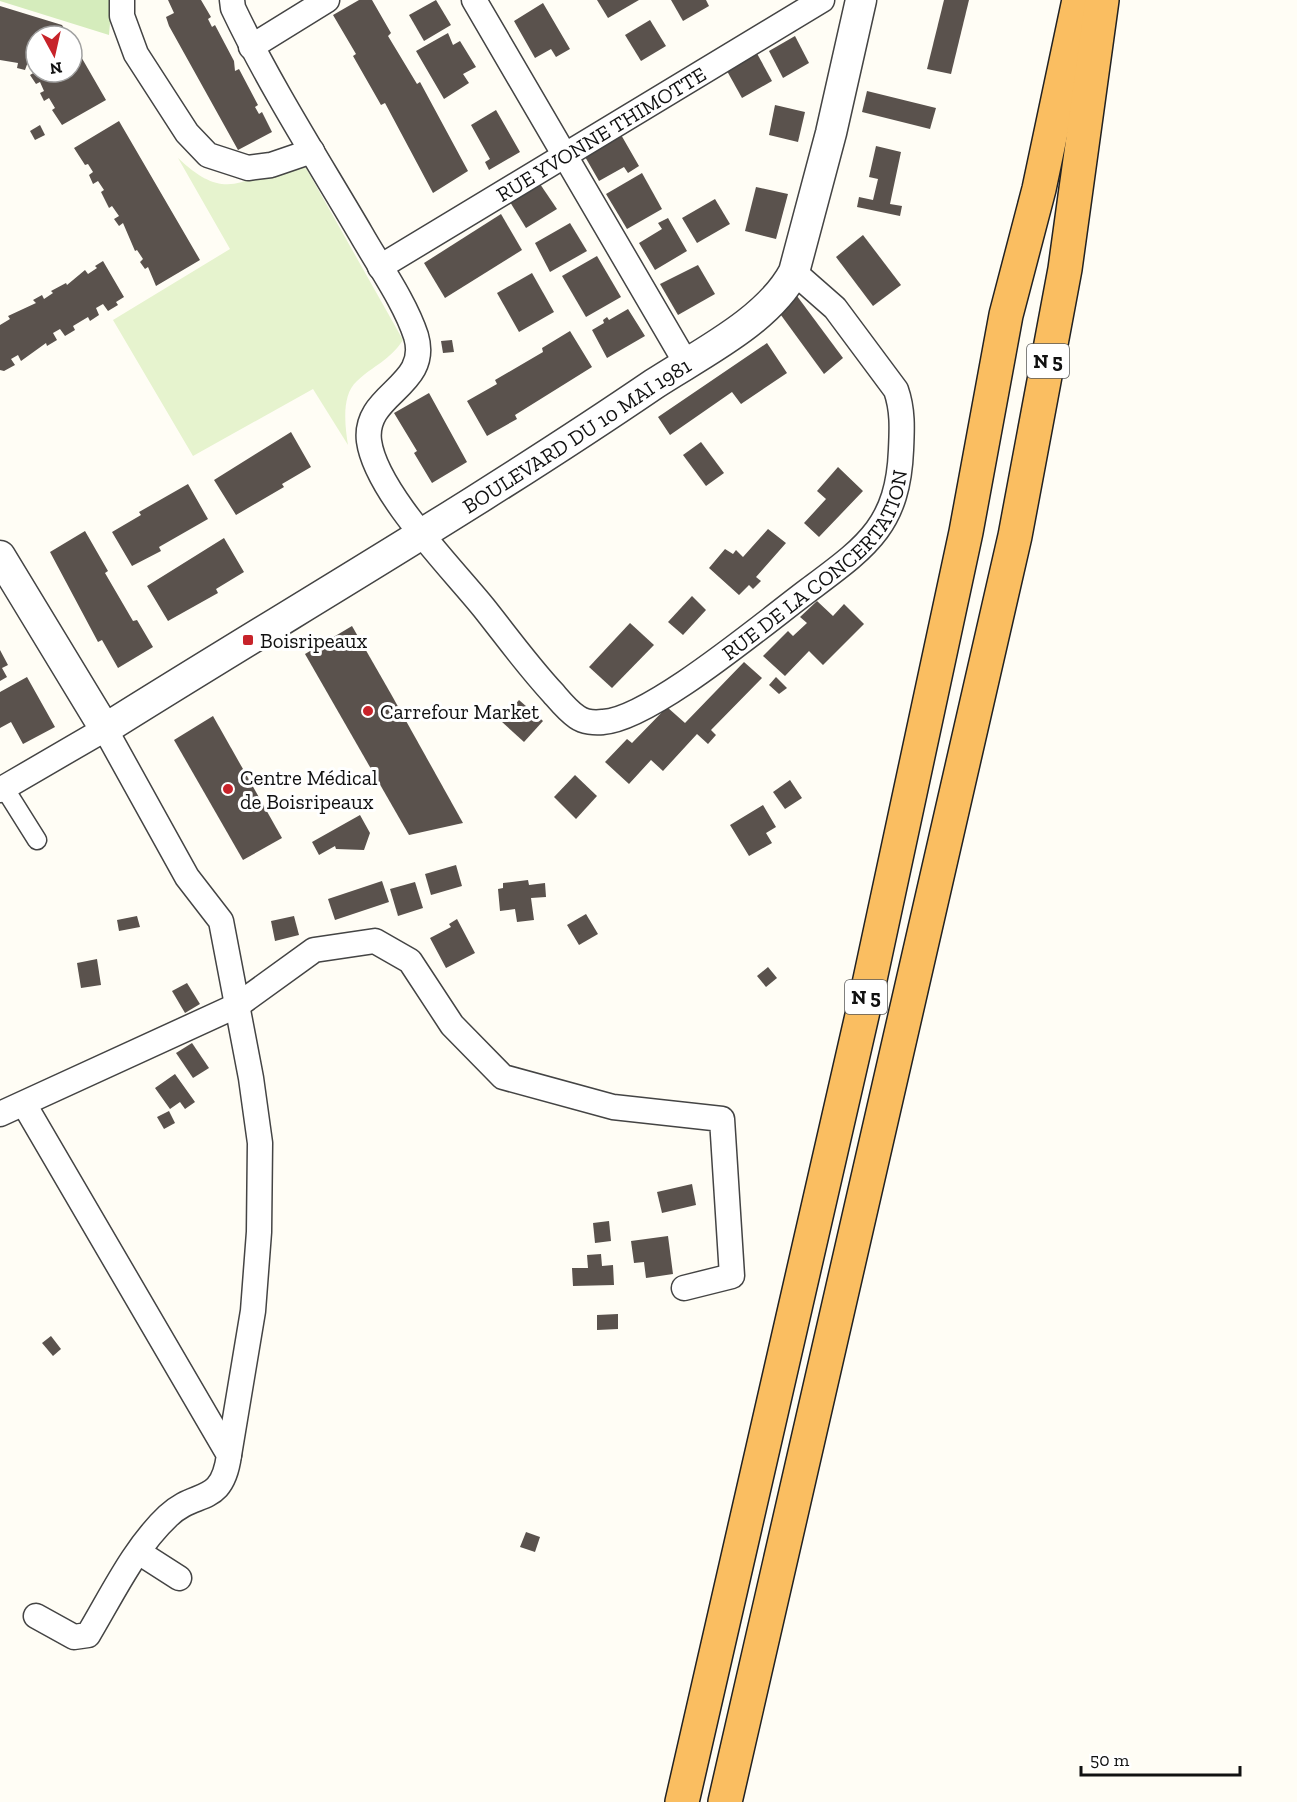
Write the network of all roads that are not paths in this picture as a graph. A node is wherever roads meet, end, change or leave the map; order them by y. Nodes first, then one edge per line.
1 (122, 0) edge
2 (232, 0) edge
3 (327, 0) edge
4 (474, 0) edge
5 (822, 0) edge
6 (861, 0) edge
7 (1062, 0) edge
8 (1079, 0) edge
9 (1102, 0) edge
10 (1120, 0) edge
11 (251, 47) junction
12 (312, 151) junction
13 (566, 154) junction
14 (1077, 185) junction
15 (1039, 189) junction
16 (380, 267) junction
17 (794, 272) junction
18 (686, 363) junction
19 (422, 534) junction
20 (0, 556) edge
21 (105, 729) junction
22 (2, 790) edge
23 (37, 840) dead end
24 (238, 1005) junction
25 (24, 1104) junction
26 (0, 1114) edge
27 (684, 1288) dead end
28 (229, 1455) junction
29 (140, 1553) junction
30 (178, 1578) dead end
31 (36, 1616) dead end
32 (682, 1802) edge
33 (725, 1802) edge

1 - 12 street
2 - 11 street, RUE DE LA CONCERTATION
3 - 11 street
4 - 13 street
5 - 13 street, RUE YVONNE THIMOTTE
6 - 17 street, BOULEVARD DU 10 MAI 1981
7 - 15 highway
8 - 15 highway, N 5
9 - 14 highway, N 5
10 - 14 highway
11 - 12 street, RUE DE LA CONCERTATION
12 - 16 street, RUE DE LA CONCERTATION
13 - 16 street, RUE YVONNE THIMOTTE
13 - 18 street
14 - 33 highway, N 5
15 - 32 highway, N 5
16 - 19 street, RUE DE LA CONCERTATION
17 - 18 street, BOULEVARD DU 10 MAI 1981
17 - 19 street, RUE DE LA CONCERTATION
18 - 19 street, BOULEVARD DU 10 MAI 1981
19 - 21 street, BOULEVARD DU 10 MAI 1981
20 - 21 street
21 - 22 street
21 - 24 street
22 - 23 street
24 - 25 street
24 - 27 street
24 - 28 street
25 - 26 street
25 - 28 street
28 - 29 street
29 - 30 street
29 - 31 street

